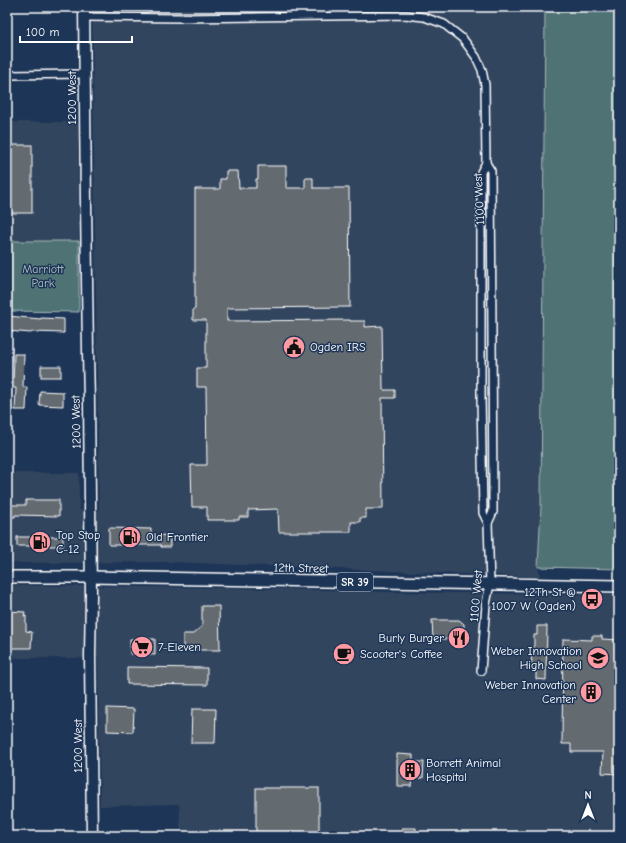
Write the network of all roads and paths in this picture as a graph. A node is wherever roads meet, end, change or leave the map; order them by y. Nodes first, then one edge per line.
1 (85, 12) edge
2 (85, 74) junction
3 (7, 75) edge
4 (486, 163) junction
5 (482, 491) junction
6 (493, 491) junction
7 (488, 523) junction
8 (7, 577) edge
9 (91, 577) junction
10 (490, 584) junction
11 (619, 586) edge
12 (481, 671) dead end
13 (92, 836) edge

1 - 2 street, 1200 West
1 - 4 street
2 - 3 street
2 - 9 street, 1200 West
4 - 5 street, 1100 West
4 - 6 street, 1100 West
5 - 6 street
5 - 7 street, 1100 West
6 - 7 street, 1100 West
7 - 10 street, 1100 West
8 - 9 main road, 12th Street / SR 39
9 - 10 main road, 12th Street / SR 39
9 - 13 street, 1200 West
10 - 11 main road, 12th Street / SR 39
10 - 12 street, 1100 West

